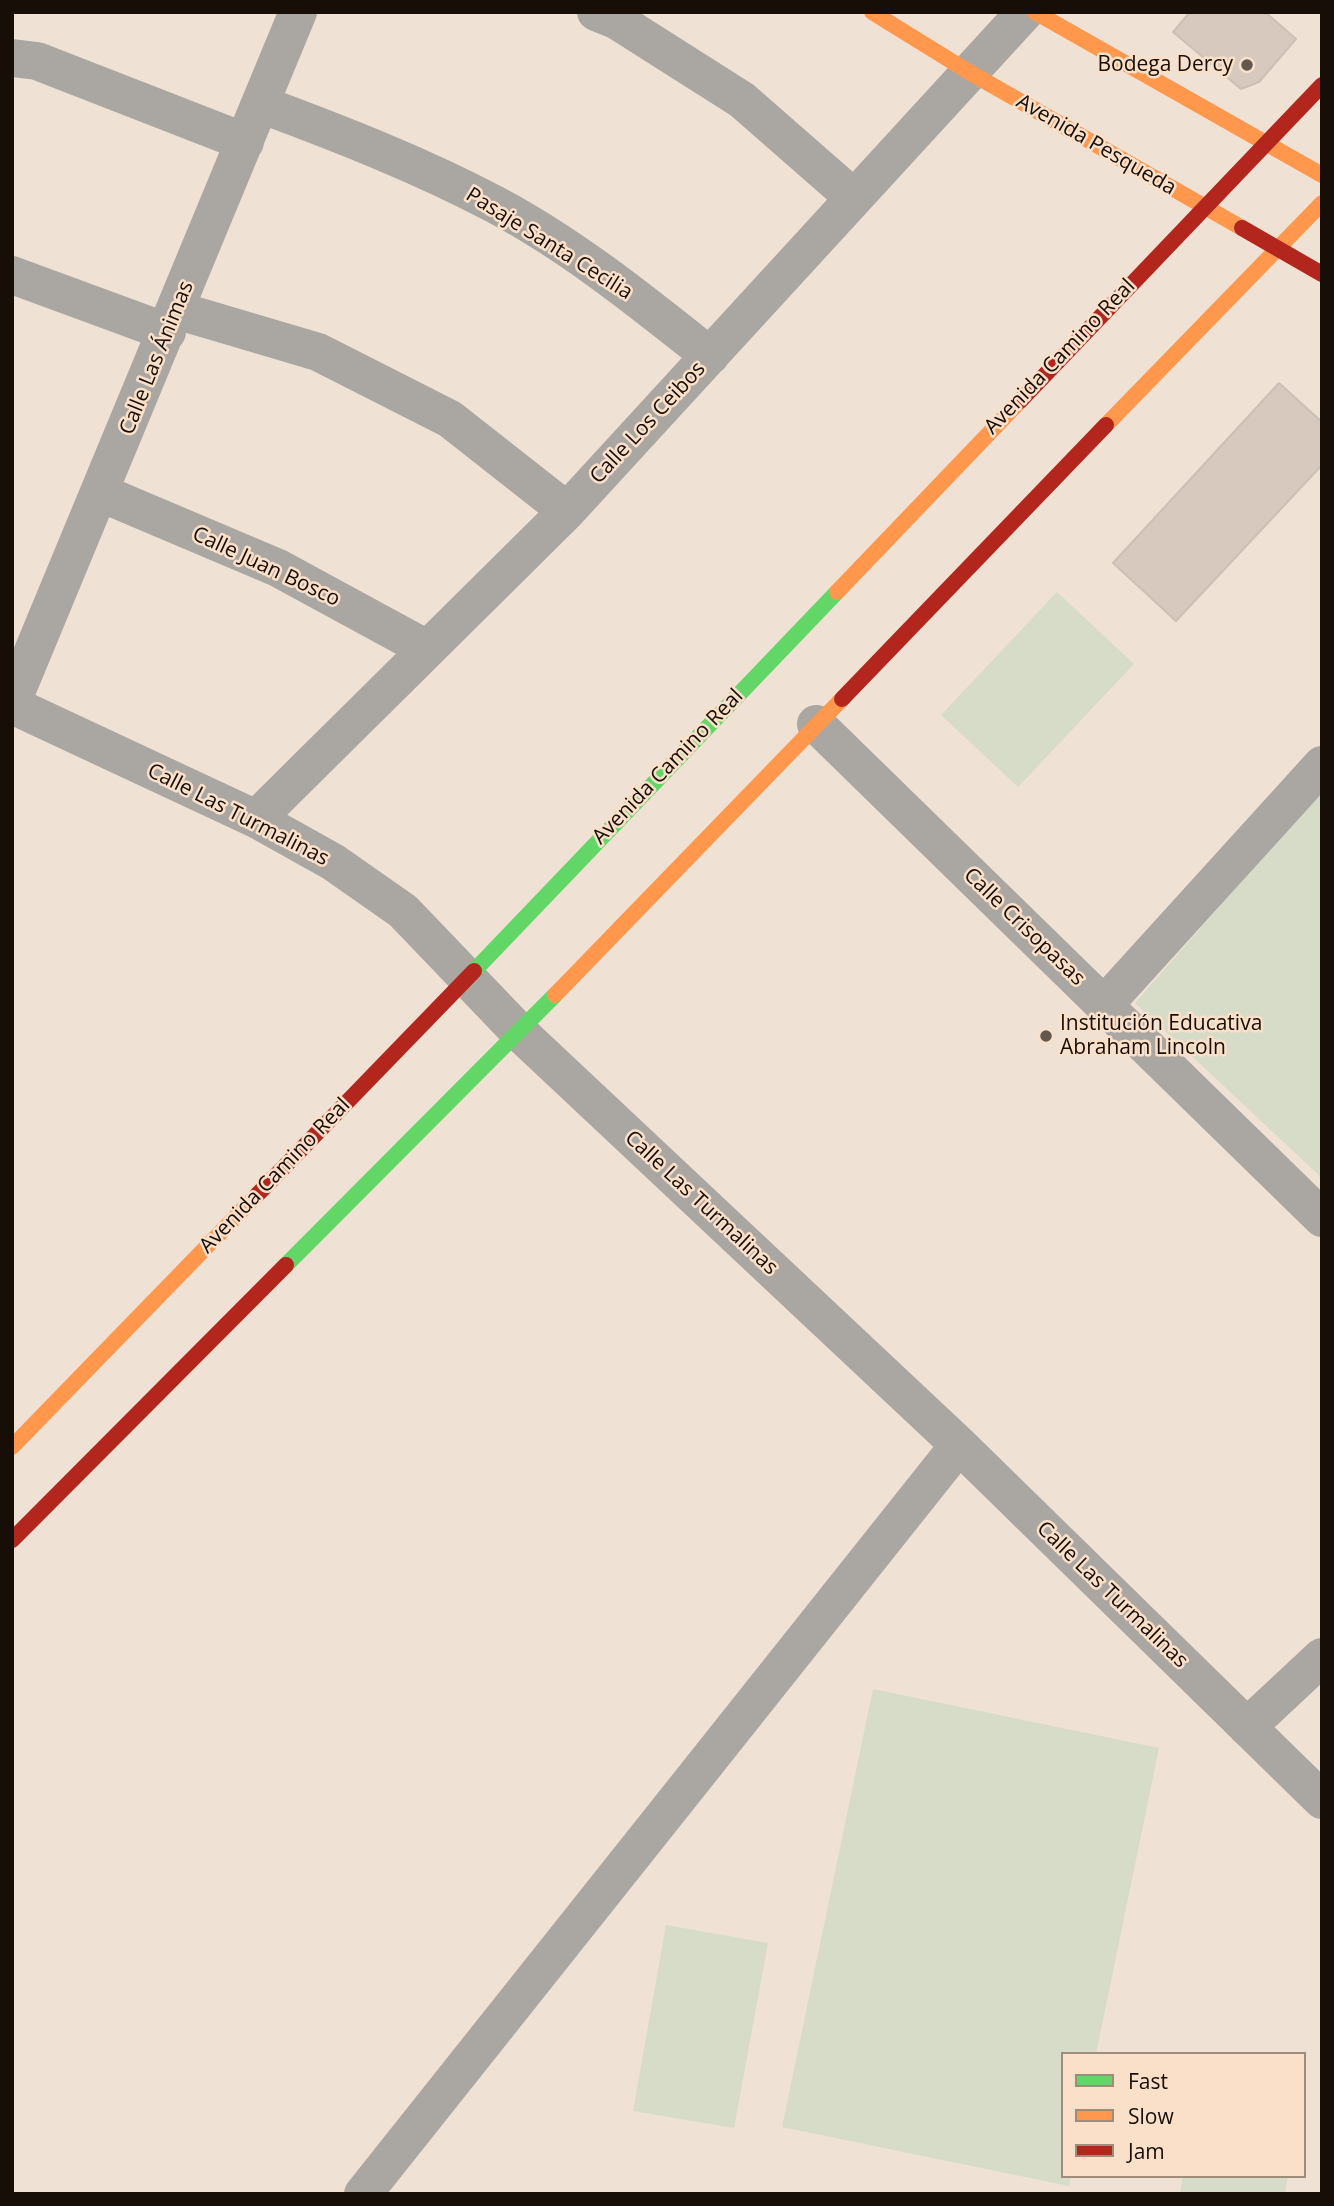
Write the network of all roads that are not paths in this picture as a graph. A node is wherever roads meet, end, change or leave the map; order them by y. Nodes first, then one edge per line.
1 (298, 12) edge
2 (596, 12) edge
3 (872, 12) edge
4 (1025, 12) edge
5 (1035, 12) edge
6 (12, 58) edge
7 (970, 72) junction
8 (1322, 85) edge
9 (260, 104) junction
10 (245, 142) junction
11 (1266, 143) junction
12 (1322, 175) edge
13 (854, 198) junction
14 (1322, 203) edge
15 (1203, 206) junction
16 (1278, 248) junction
17 (1322, 274) edge
18 (12, 275) edge
19 (172, 321) junction
20 (710, 356) junction
21 (101, 493) junction
22 (567, 511) junction
23 (427, 649) junction
24 (12, 704) edge
25 (816, 724) junction
26 (1322, 765) edge
27 (256, 820) junction
28 (467, 978) junction
29 (1104, 1005) junction
30 (519, 1031) junction
31 (1322, 1218) edge
32 (959, 1446) junction
33 (12, 1447) edge
34 (12, 1540) edge
35 (1322, 1657) edge
36 (1247, 1727) junction
37 (1322, 1800) edge
38 (363, 2194) edge

1 - 9 street, Calle Las Ánimas
2 - 13 street
3 - 7 street, Avenida Pesqueda
4 - 7 street, Calle Los Ceibos
5 - 11 street
6 - 10 street
7 - 13 street, Calle Los Ceibos
7 - 15 street, Avenida Pesqueda
8 - 11 street, Avenida Camino Real
9 - 10 street, Calle Las Ánimas
9 - 20 street, Pasaje Santa Cecilia
10 - 19 street, Calle Las Ánimas
11 - 12 street
11 - 15 street, Avenida Camino Real
13 - 20 street, Calle Los Ceibos
14 - 16 street
15 - 16 street, Avenida Pesqueda
15 - 28 street, Avenida Camino Real
16 - 17 street, Avenida Pesqueda
16 - 25 street
18 - 19 street
19 - 21 street, Calle Las Ánimas
19 - 22 street
20 - 22 street, Calle Los Ceibos
21 - 23 street, Calle Juan Bosco
21 - 24 street, Calle Las Ánimas
22 - 23 street, Calle Los Ceibos
23 - 27 street, Calle Los Ceibos
24 - 27 street, Calle Las Turmalinas
25 - 29 street, Calle Crisopasas
25 - 30 street
26 - 29 street
27 - 28 street, Calle Las Turmalinas
28 - 30 street, Calle Las Turmalinas
28 - 33 street, Avenida Camino Real
29 - 31 street, Calle Crisopasas
30 - 32 street, Calle Las Turmalinas
30 - 34 street
32 - 36 street, Calle Las Turmalinas
32 - 38 street
35 - 36 street
36 - 37 street, Calle Las Turmalinas

